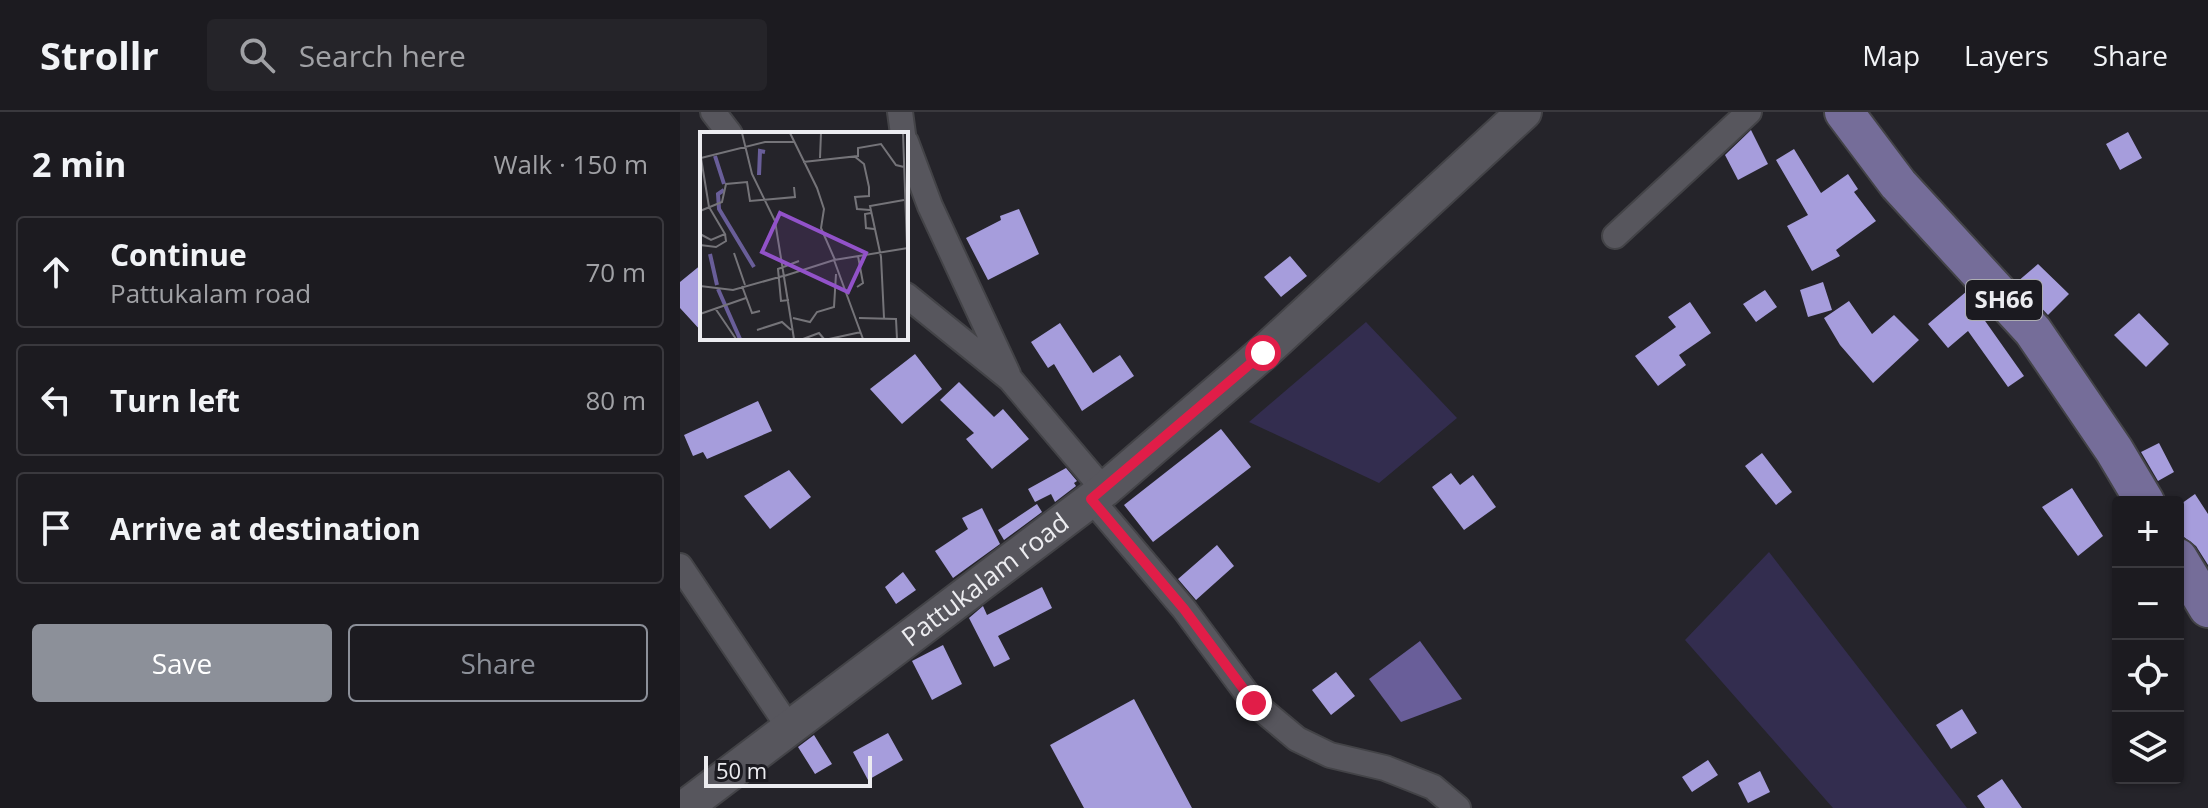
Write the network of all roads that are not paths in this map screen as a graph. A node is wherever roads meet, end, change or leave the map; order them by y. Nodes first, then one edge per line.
1 (713, 112) edge
2 (900, 112) edge
3 (1524, 112) edge
4 (1749, 112) edge
5 (1844, 112) edge
6 (728, 132) edge
7 (903, 132) edge
8 (908, 147) edge
9 (1615, 236) dead end
10 (908, 297) edge
11 (1010, 379) junction
12 (1097, 494) junction
13 (2141, 496) edge
14 (680, 566) edge
15 (2184, 568) edge
16 (2208, 608) edge
17 (790, 729) junction
18 (684, 808) edge
19 (1458, 808) edge

1 - 6 street
2 - 7 street
3 - 12 main road, Pattukalam road
4 - 9 street
5 - 13 main road, SH66
8 - 11 street
10 - 11 street
11 - 12 street
12 - 17 main road, Pattukalam road
12 - 19 street
14 - 17 street
15 - 16 main road
17 - 18 main road, Pattukalam road

